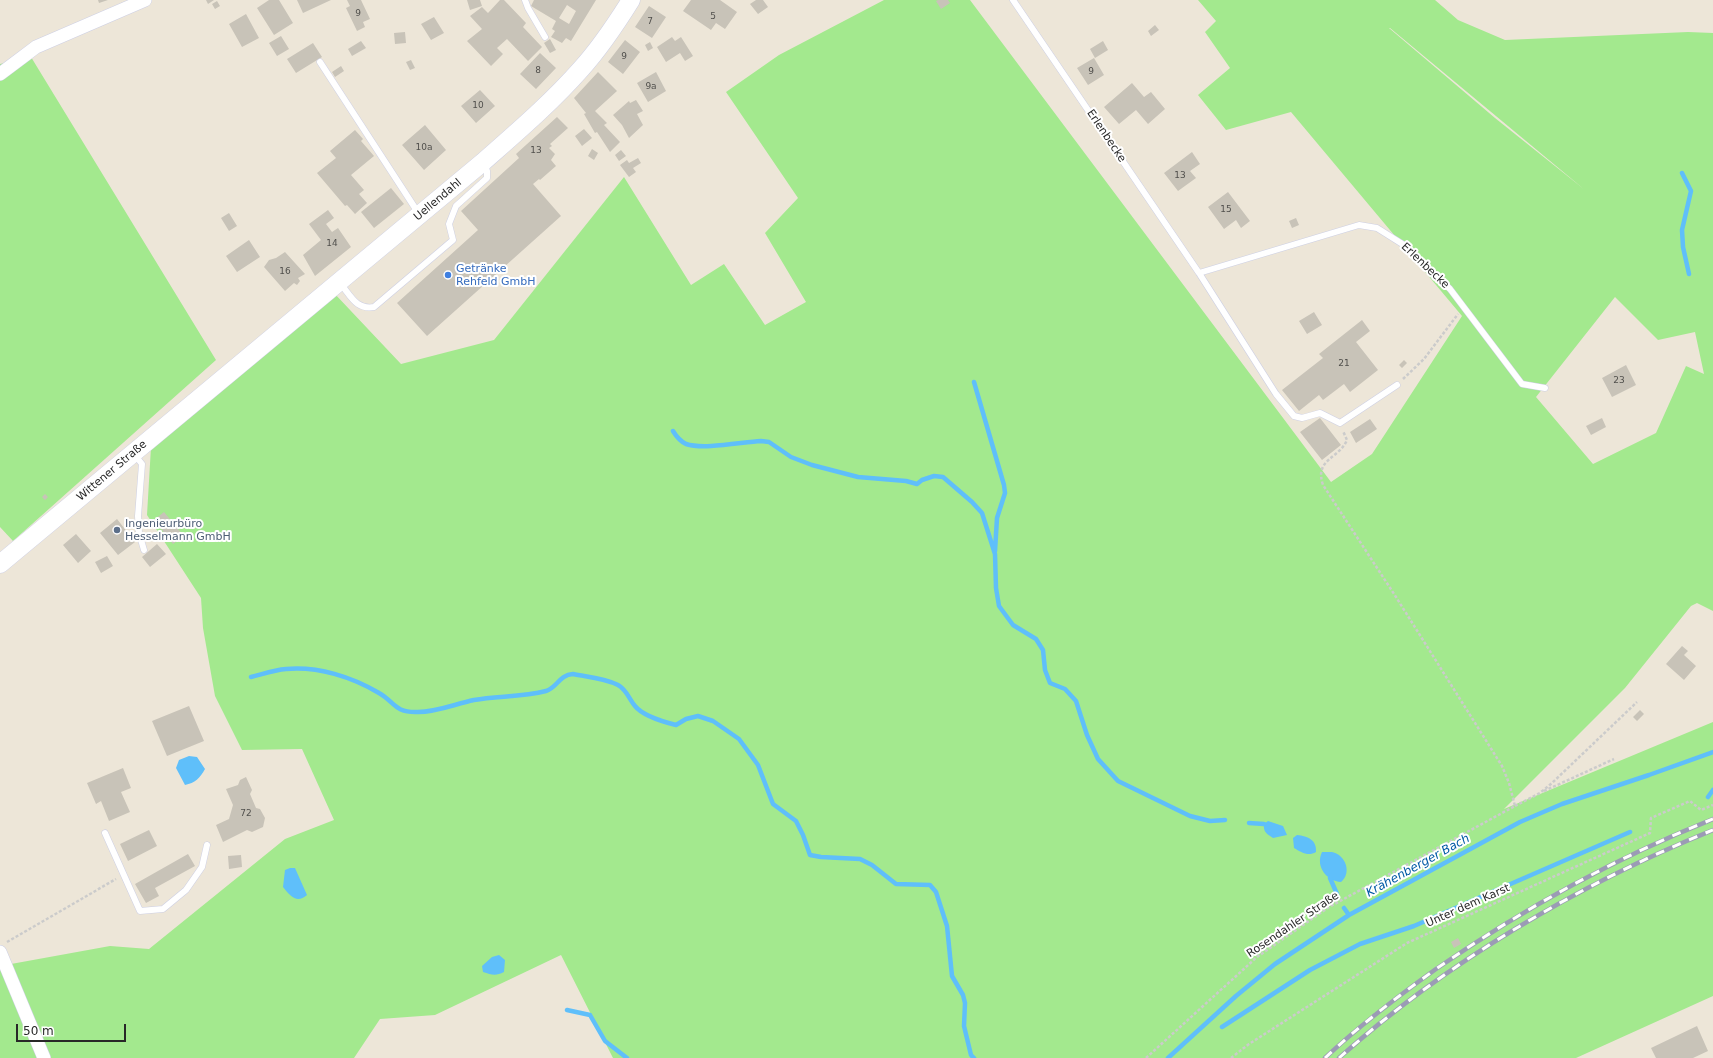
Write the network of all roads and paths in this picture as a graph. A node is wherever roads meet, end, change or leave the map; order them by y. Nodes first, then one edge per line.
1 (145, 0) edge
2 (525, 0) edge
3 (631, 0) edge
4 (1013, 0) edge
5 (545, 36) dead end
6 (320, 62) dead end
7 (0, 74) edge
8 (483, 162) junction
9 (420, 215) junction
10 (1199, 273) junction
11 (339, 282) junction
12 (1463, 308) junction
13 (224, 378) joint
14 (1396, 385) joint
15 (1545, 388) dead end
16 (1340, 423) junction
17 (133, 453) junction
18 (144, 550) dead end
19 (0, 564) edge
20 (1637, 702) dead end
21 (1614, 759) dead end
22 (1540, 793) junction
23 (1713, 805) edge
24 (1515, 806) junction
25 (105, 833) dead end
26 (206, 845) dead end
27 (124, 875) junction
28 (0, 946) edge
29 (0, 952) edge
30 (44, 1058) edge
31 (1146, 1058) edge
32 (1231, 1058) edge

1 - 7 street
2 - 5 lane
3 - 8 main road, Uellendahl
4 - 10 lane, Erlenbecke
6 - 9 lane
8 - 9 main road, Uellendahl
8 - 11 lane
9 - 11 main road, Uellendahl
10 - 12 lane, Erlenbecke
10 - 16 lane, Erlenbecke
11 - 13 main road, Uellendahl
12 - 14 path
12 - 15 lane, Erlenbecke
13 - 17 main road, Wittener Straße
14 - 16 lane
16 - 24 path
17 - 18 lane
17 - 19 main road, Wittener Straße
20 - 22 path
21 - 22 path
22 - 24 path, Rosendahler Straße
23 - 32 path, Unter dem Karst
24 - 31 path, Rosendahler Straße
25 - 27 lane
26 - 27 lane
27 - 28 path
29 - 30 street

